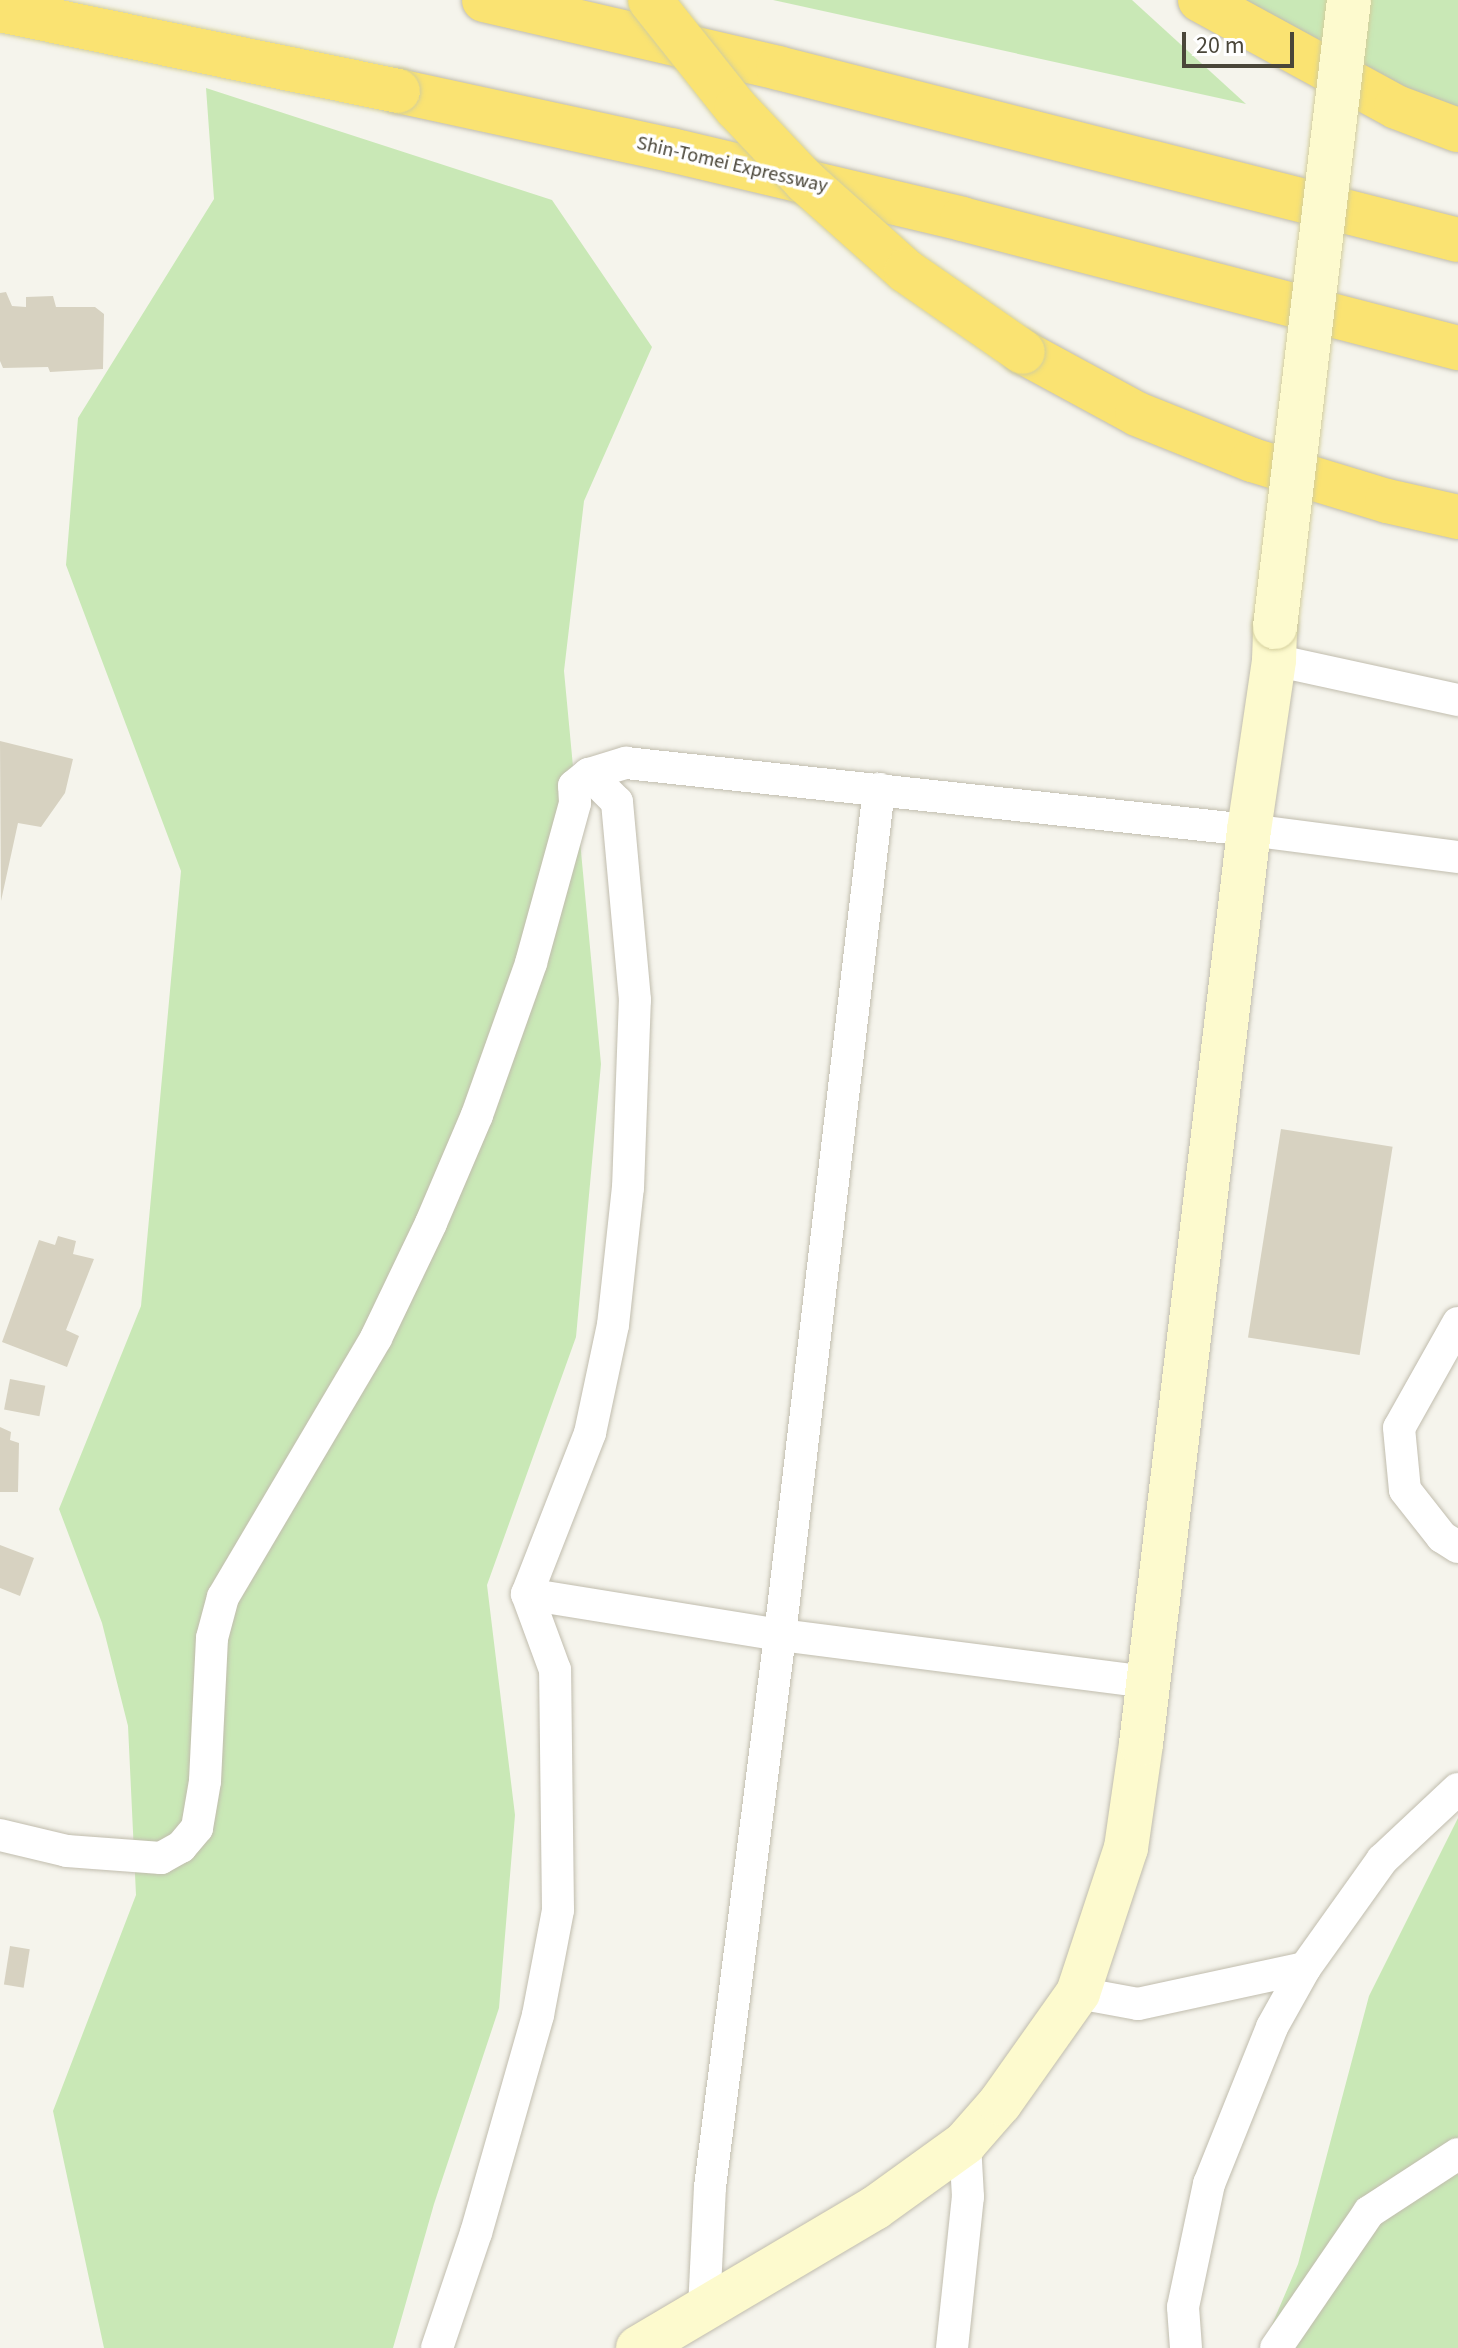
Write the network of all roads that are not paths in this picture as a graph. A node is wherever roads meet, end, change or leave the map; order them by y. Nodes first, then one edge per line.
1 (23, 0) edge
2 (484, 0) edge
3 (650, 0) edge
4 (1200, 0) edge
5 (1349, 0) edge
6 (0, 10) edge
7 (0, 28) edge
8 (1458, 130) edge
9 (1458, 240) edge
10 (1458, 348) edge
11 (1458, 517) edge
12 (1275, 644) junction
13 (1458, 700) edge
14 (589, 774) junction
15 (879, 789) junction
16 (1249, 830) junction
17 (1458, 857) edge
18 (1458, 1323) edge
19 (1458, 1547) edge
20 (527, 1594) junction
21 (780, 1635) junction
22 (1146, 1682) junction
23 (1458, 1789) edge
24 (0, 1835) edge
25 (1305, 1968) junction
26 (1078, 1993) junction
27 (965, 2143) junction
28 (1458, 2154) edge
29 (704, 2309) junction
30 (437, 2348) edge
31 (638, 2348) edge
32 (952, 2348) edge
33 (1186, 2348) edge
34 (1276, 2348) edge

1 - 7 street
2 - 9 highway
3 - 11 highway, bridge
4 - 8 highway
5 - 12 street, bridge
6 - 10 highway, Shin-Tomei Expressway, bridge
12 - 13 street
12 - 16 street
14 - 15 street
14 - 20 street
14 - 24 street
15 - 16 street
15 - 21 street
16 - 17 street
16 - 22 street
18 - 19 street
20 - 21 street
20 - 30 street
21 - 22 street
21 - 29 street
22 - 26 street
23 - 25 street
25 - 26 street
25 - 33 street
26 - 27 street
27 - 29 street
27 - 32 street
28 - 34 street
29 - 31 street

